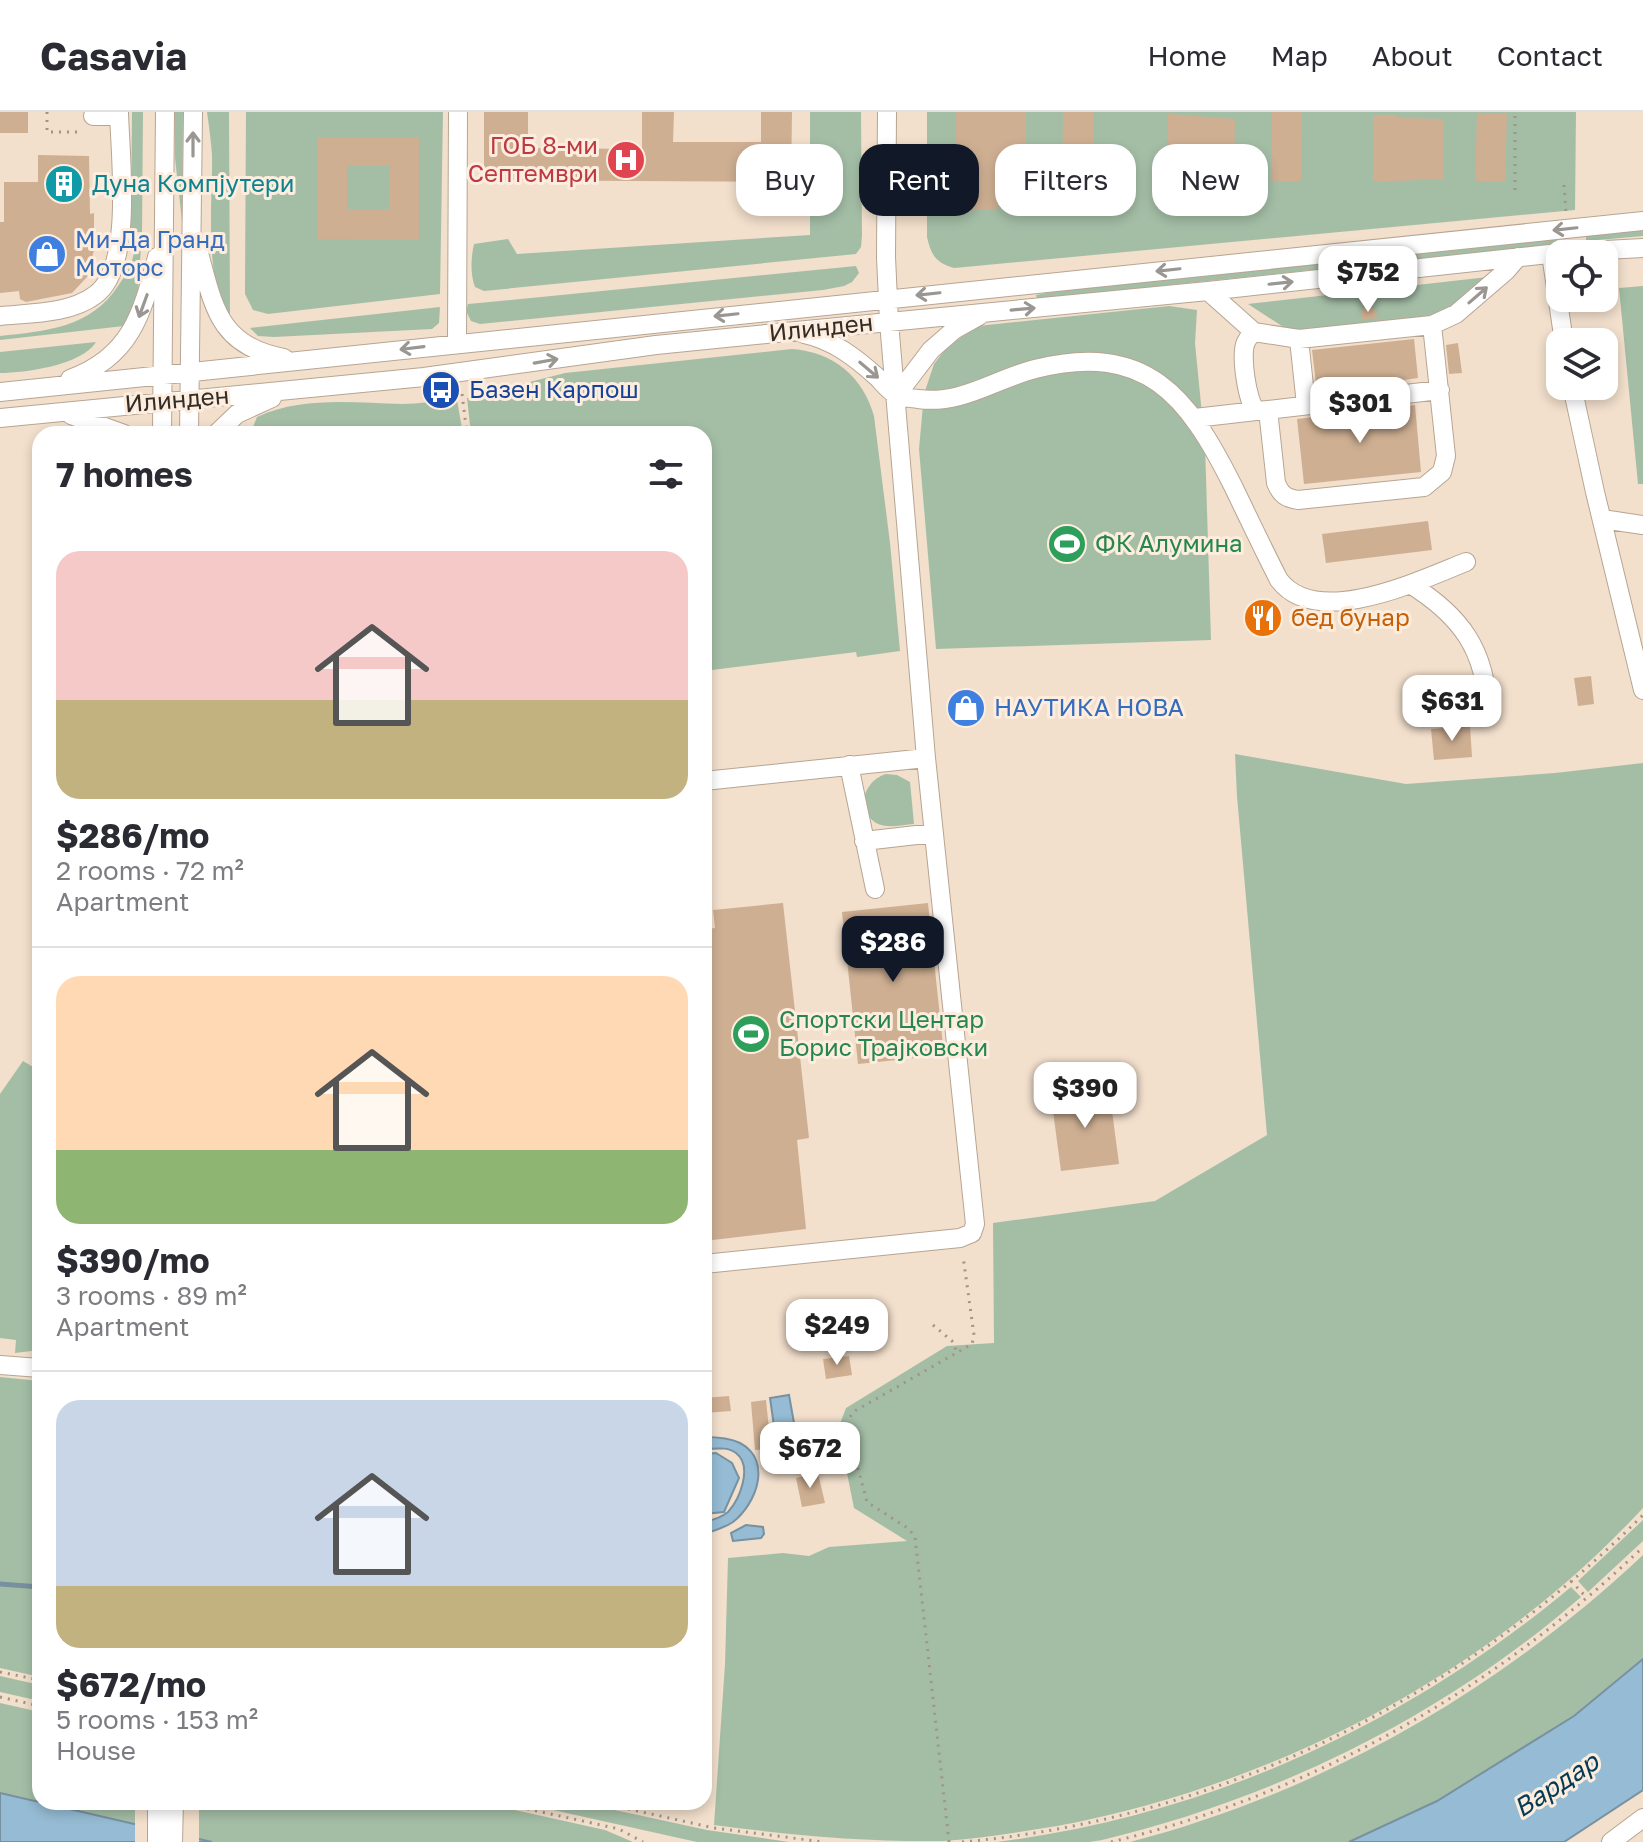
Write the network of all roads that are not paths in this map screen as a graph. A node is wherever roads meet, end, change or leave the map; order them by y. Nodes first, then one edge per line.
1 (165, 112) edge
2 (193, 112) edge
3 (458, 112) edge
4 (887, 112) edge
5 (119, 114) edge
6 (92, 124) road end
7 (1643, 221) edge
8 (164, 231) junction
9 (192, 232) junction
10 (1643, 248) edge
11 (1618, 250) edge
12 (1546, 254) edge
13 (1518, 257) junction
14 (1208, 291) junction
15 (888, 299) junction
16 (990, 312) junction
17 (0, 316) edge
18 (889, 322) junction
19 (1432, 325) junction
20 (786, 332) junction
21 (1254, 332) junction
22 (1299, 339) junction
23 (457, 342) junction
24 (298, 360) junction
25 (190, 372) junction
26 (162, 374) junction
27 (49, 386) junction
28 (301, 389) junction
29 (1440, 390) junction
30 (0, 392) edge
31 (896, 396) junction
32 (189, 399) junction
33 (1575, 400) edge
34 (162, 402) junction
35 (1306, 405) junction
36 (1262, 410) junction
37 (52, 412) junction
38 (0, 418) edge
39 (1195, 418) junction
40 (103, 426) edge
41 (162, 426) edge
42 (189, 426) edge
43 (224, 426) edge
44 (1602, 519) junction
45 (1643, 525) edge
46 (1466, 562) dead end
47 (1410, 584) junction
48 (1643, 690) edge
49 (1488, 712) dead end
50 (926, 758) junction
51 (849, 765) junction
52 (712, 780) edge
53 (934, 833) junction
54 (864, 841) junction
55 (875, 889) dead end
56 (712, 1263) edge
57 (0, 1365) edge
58 (32, 1367) edge
59 (157, 1810) edge
60 (174, 1810) edge
61 (1643, 1818) edge
62 (157, 1842) edge
63 (173, 1842) edge
64 (1611, 1842) edge

1 - 8 street
9 -> 2 street
3 - 23 street
4 - 15 street
5 - 6 street
5 - 17 street
7 -> 15 street, Илинден
8 - 26 street
8 -> 27 street
9 - 24 street
9 - 25 street
10 - 11 street, Илинден
12 - 13 street, Илинден
14 -> 13 street, Илинден
19 -> 13 street
16 -> 14 street, Илинден
14 - 21 street
15 - 18 street
15 -> 23 street, Илинден
16 - 18 street, Илинден
16 - 31 street
18 - 20 street, Илинден
18 - 31 street
19 - 22 street
19 - 29 street
28 -> 20 street, Илинден
20 -> 31 street
21 - 22 street
21 - 36 street
22 - 35 street
23 -> 24 street, Илинден
24 - 25 street, Илинден
25 - 26 street, Илинден
25 - 32 street
26 - 27 street, Илинден
26 - 34 street
27 - 30 street, Илинден
28 - 32 street, Илинден
28 - 43 street
29 - 35 street
29 - 36 street
31 - 39 street
31 - 50 street
32 - 34 street, Илинден
32 - 42 street
33 - 44 street
34 - 37 street, Илинден
34 - 41 street
35 - 36 street
36 - 39 street
37 - 38 street, Илинден
37 - 40 street
39 - 47 street
44 - 45 street
44 - 48 street
46 - 47 street
47 - 49 street
50 - 51 street
50 - 53 street
51 - 52 street
51 - 54 street
53 - 54 street
53 - 56 street
54 - 55 street
57 - 58 street
59 - 62 street
60 - 63 street
61 - 64 street

